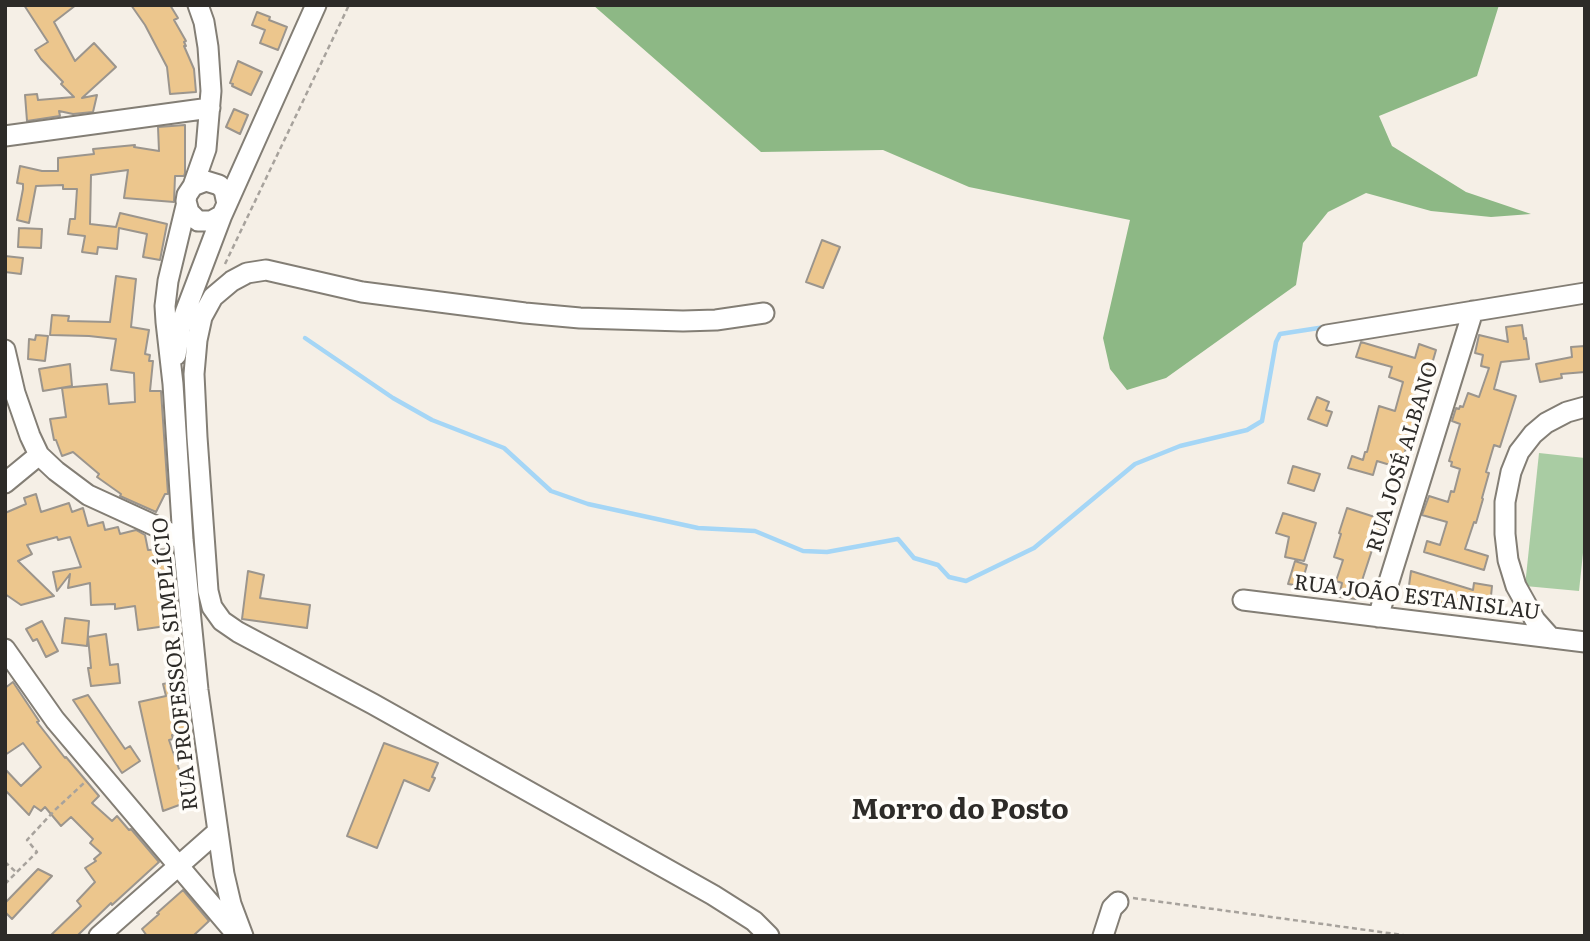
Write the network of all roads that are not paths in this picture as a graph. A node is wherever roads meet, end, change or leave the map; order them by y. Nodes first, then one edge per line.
1 (198, 5) edge
2 (316, 5) edge
3 (302, 37) junction
4 (210, 108) junction
5 (5, 136) edge
6 (203, 184) junction
7 (186, 206) junction
8 (224, 209) junction
9 (1585, 293) edge
10 (1473, 311) junction
11 (764, 313) dead end
12 (1328, 335) dead end
13 (5, 351) edge
14 (173, 384) junction
15 (1585, 407) edge
16 (39, 455) junction
17 (5, 483) edge
18 (183, 540) junction
19 (1243, 600) dead end
20 (1378, 617) junction
21 (1551, 638) junction
22 (1585, 642) edge
23 (5, 649) edge
24 (218, 831) junction
25 (178, 866) junction
26 (1118, 902) road end
27 (99, 936) edge
28 (238, 936) edge
29 (243, 936) edge
30 (769, 936) edge
31 (1104, 936) edge

1 - 4 street
2 - 3 street
3 - 6 street
3 - 8 street, RUA PROFESSOR SIMPLÍCIO
4 - 5 street
4 - 6 street
6 - 7 street
6 - 8 street
7 - 8 street
7 - 14 street, RUA PROFESSOR SIMPLÍCIO
8 - 14 street, RUA PROFESSOR SIMPLÍCIO
9 - 10 street
10 - 12 street
10 - 20 street, RUA JOSÉ ALBANO
11 - 30 street
13 - 16 street
14 - 18 street, RUA PROFESSOR SIMPLÍCIO
15 - 21 street
16 - 17 street
16 - 18 street
18 - 24 street, RUA PROFESSOR SIMPLÍCIO
19 - 20 street, RUA JOÃO ESTANISLAU
20 - 21 street, RUA JOÃO ESTANISLAU
21 - 22 street, RUA JOÃO ESTANISLAU
23 - 25 street
24 - 25 street
24 - 29 street, RUA PROFESSOR SIMPLÍCIO
25 - 27 street
25 - 28 street
26 - 31 street

